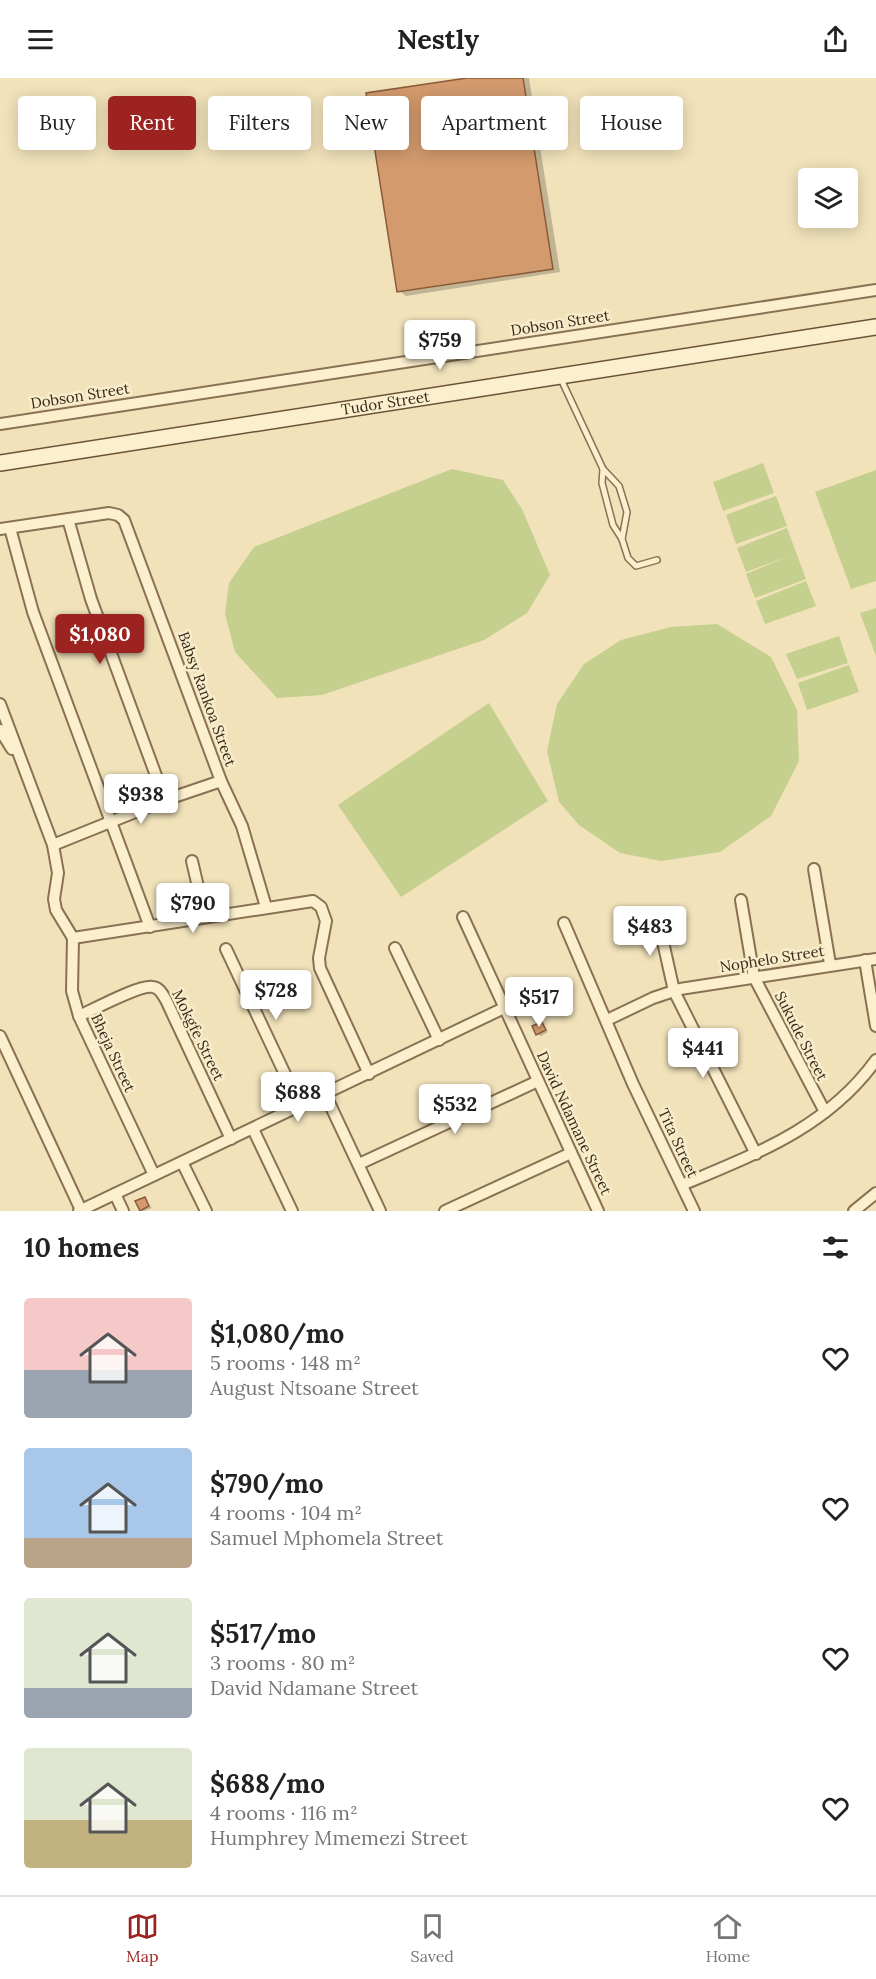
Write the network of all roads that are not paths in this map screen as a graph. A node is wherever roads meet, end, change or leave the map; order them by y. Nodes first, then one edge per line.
1 (876, 290) edge
2 (876, 327) edge
3 (559, 376) junction
4 (0, 424) edge
5 (0, 463) edge
6 (603, 469) junction
7 (69, 519) junction
8 (5, 528) edge
9 (622, 539) junction
10 (657, 560) dead end
11 (0, 704) edge
12 (0, 730) edge
13 (24, 767) junction
14 (221, 781) junction
15 (165, 800) junction
16 (112, 822) junction
17 (53, 844) junction
18 (192, 861) dead end
19 (814, 869) dead end
20 (741, 900) dead end
21 (266, 907) junction
22 (657, 915) dead end
23 (205, 917) junction
24 (463, 917) dead end
25 (564, 923) dead end
26 (150, 927) junction
27 (73, 938) junction
28 (394, 948) dead end
29 (226, 949) dead end
30 (870, 959) edge
31 (830, 964) junction
32 (754, 977) junction
33 (674, 991) junction
34 (504, 1008) junction
35 (79, 1016) junction
36 (607, 1020) junction
37 (876, 1026) edge
38 (0, 1036) edge
39 (439, 1040) junction
40 (876, 1060) edge
41 (369, 1074) junction
42 (538, 1081) junction
43 (325, 1094) junction
44 (300, 1106) junction
45 (825, 1112) junction
46 (253, 1129) junction
47 (231, 1139) junction
48 (571, 1153) junction
49 (756, 1154) junction
50 (183, 1162) junction
51 (359, 1164) junction
52 (154, 1175) junction
53 (682, 1185) junction
54 (876, 1193) edge
55 (115, 1194) junction
56 (80, 1210) edge
57 (123, 1211) edge
58 (206, 1211) edge
59 (292, 1211) edge
60 (380, 1211) edge
61 (445, 1211) edge
62 (598, 1211) edge
63 (694, 1211) edge
64 (854, 1211) edge

1 - 4 street, Dobson Street
2 - 3 street, Tudor Street
3 - 5 street, Tudor Street
3 - 6 lane
6 - 9 lane
6 - 9 lane
7 - 8 street, Babsy Rankoa Street
7 - 14 street, Babsy Rankoa Street
7 - 15 street
8 - 16 street
9 - 10 lane
11 - 13 street
12 - 13 street
13 - 17 street
14 - 15 street
14 - 21 street, Babsy Rankoa Street
15 - 16 street
16 - 17 street
16 - 26 street
17 - 27 street
18 - 23 street
19 - 31 street
20 - 32 street, Sukude Street
21 - 23 street
21 - 41 street
22 - 33 street
23 - 26 street
24 - 34 street, David Ndamane Street
25 - 36 street, Tita Street
26 - 27 street
27 - 35 street, Bheja Street
28 - 39 street
29 - 44 street
30 - 31 street, Nophelo Street
30 - 37 street
31 - 32 street, Nophelo Street
32 - 33 street, Nophelo Street
32 - 45 street, Sukude Street
33 - 36 street, Nophelo Street
33 - 49 street
34 - 39 street
34 - 42 street, David Ndamane Street
35 - 47 street, Mokgfe Street
35 - 52 street, Bheja Street
36 - 53 street, Tita Street
38 - 56 street
39 - 41 street
40 - 45 street
41 - 43 street
42 - 48 street, David Ndamane Street
42 - 51 street
43 - 44 street
43 - 51 street
44 - 46 street
45 - 49 street
46 - 47 street
46 - 59 street
47 - 50 street
48 - 61 street
48 - 62 street, David Ndamane Street
49 - 53 street
50 - 52 street
50 - 58 street
51 - 60 street
52 - 55 street
53 - 63 street, Tita Street
54 - 64 street
55 - 56 street
55 - 57 street

